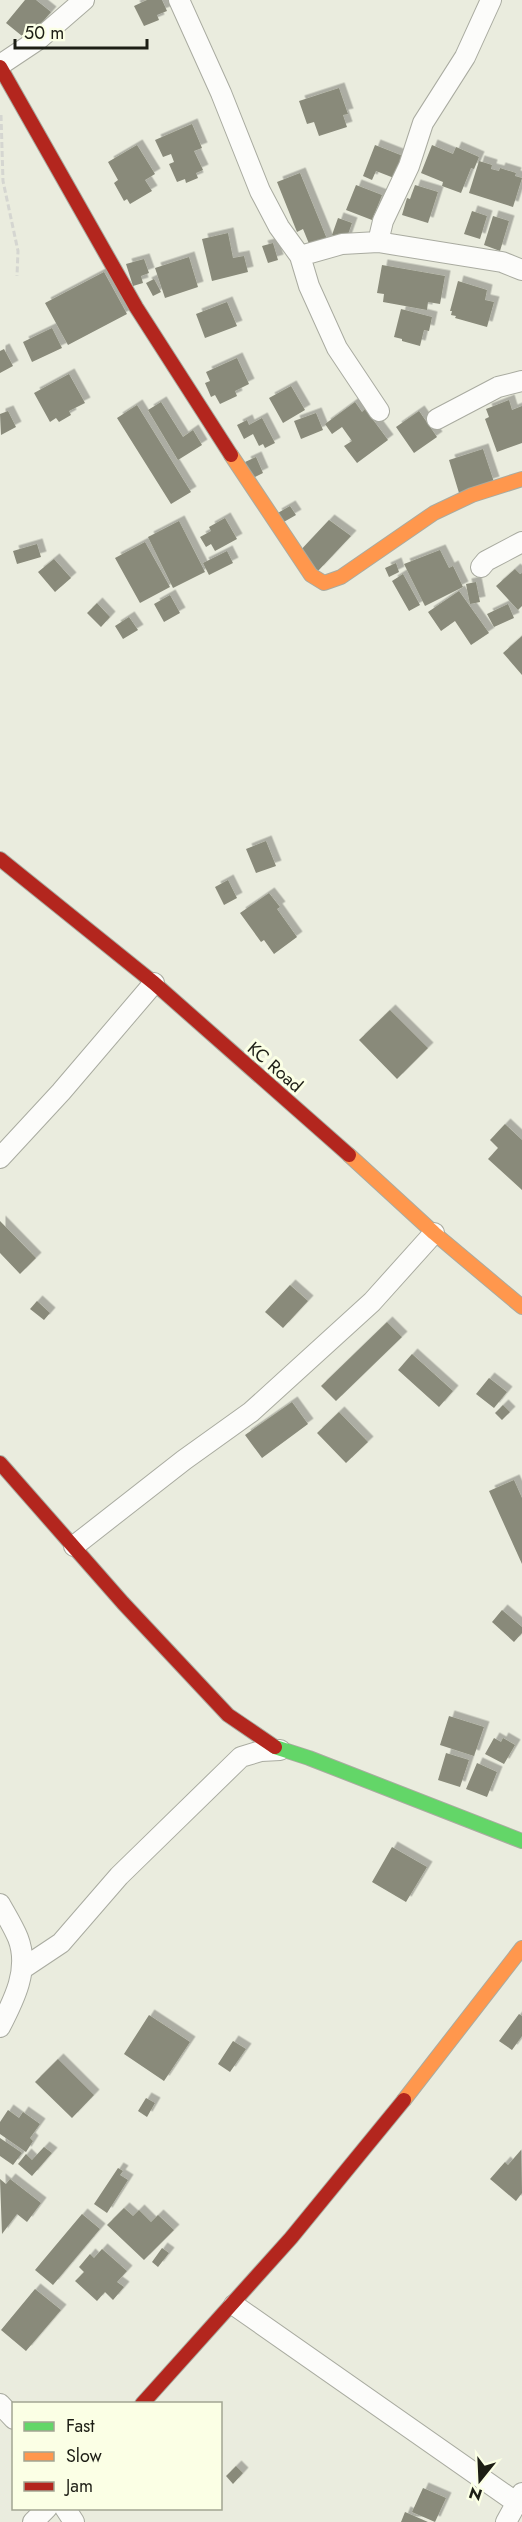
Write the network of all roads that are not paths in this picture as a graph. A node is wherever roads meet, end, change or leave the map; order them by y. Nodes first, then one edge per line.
1 (84, 0) edge
2 (179, 0) edge
3 (491, 0) edge
4 (0, 66) edge
5 (378, 242) junction
6 (300, 256) junction
7 (522, 270) edge
8 (522, 381) edge
9 (379, 411) dead end
10 (437, 419) dead end
11 (522, 479) edge
12 (522, 542) edge
13 (481, 567) dead end
14 (0, 859) edge
15 (154, 984) junction
16 (0, 1158) edge
17 (434, 1233) junction
18 (522, 1307) edge
19 (0, 1463) edge
20 (74, 1546) junction
21 (280, 1750) junction
22 (522, 1841) edge
23 (0, 1904) edge
24 (522, 1948) edge
25 (22, 1969) junction
26 (0, 2027) edge
27 (234, 2305) junction
28 (143, 2402) edge
29 (0, 2404) edge
30 (12, 2416) edge
31 (519, 2498) edge
32 (45, 2510) edge
33 (33, 2522) edge
34 (506, 2522) edge

1 - 4 street
2 - 6 street
3 - 5 street
4 - 11 street
5 - 6 street
5 - 7 street
6 - 9 street
8 - 10 street
12 - 13 street
14 - 15 street, KC Road
15 - 16 street
15 - 17 street, KC Road
17 - 18 street, KC Road
17 - 20 street
19 - 20 street
20 - 21 street
21 - 22 street
21 - 25 street
23 - 25 street
24 - 27 street
25 - 26 street
27 - 28 street
27 - 31 street
29 - 30 street
31 - 34 street
32 - 33 street

